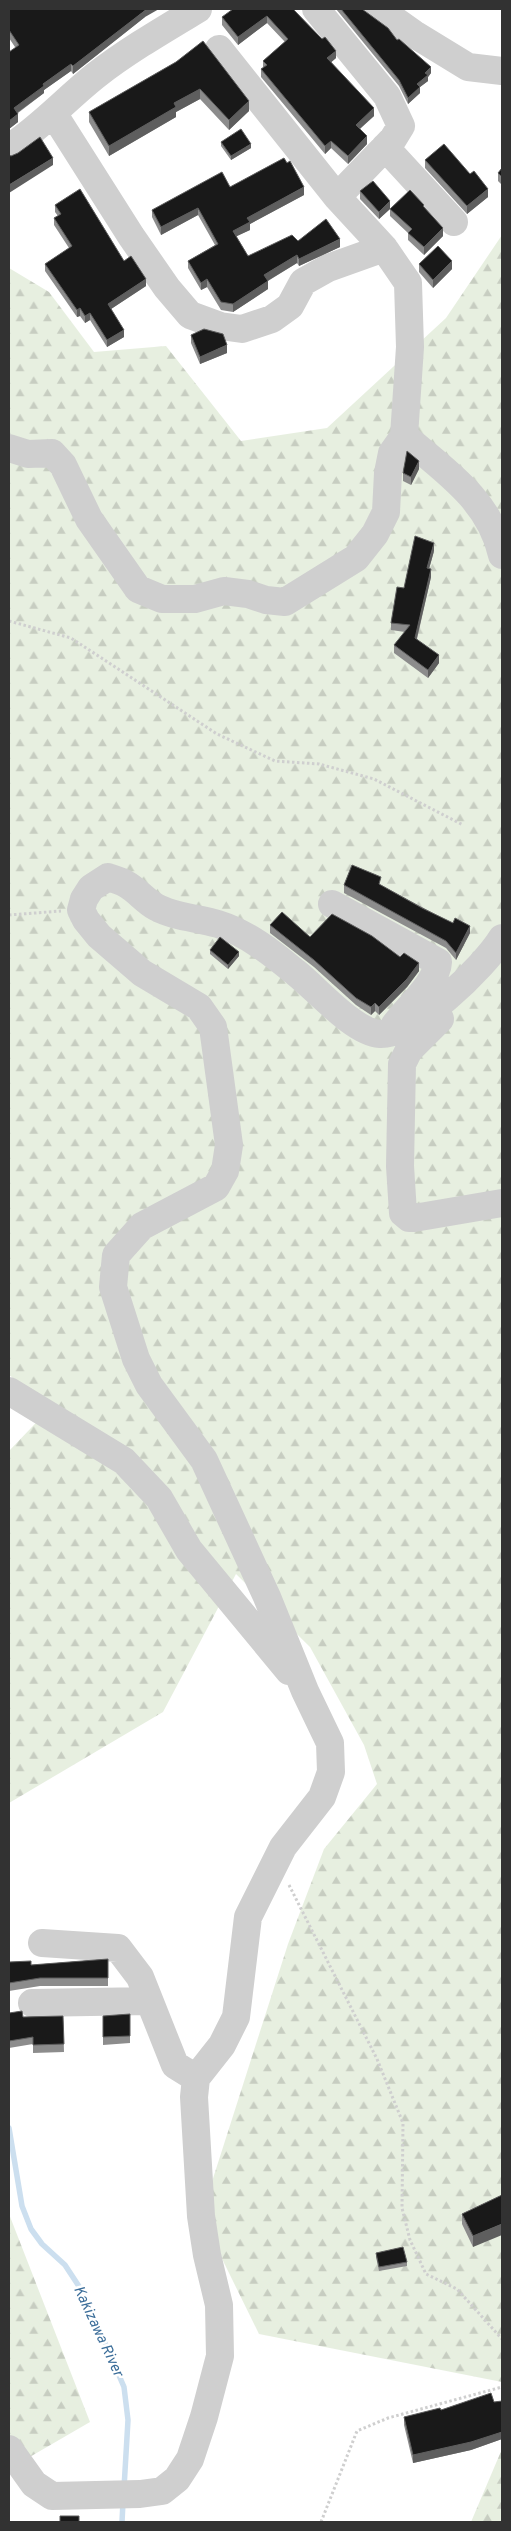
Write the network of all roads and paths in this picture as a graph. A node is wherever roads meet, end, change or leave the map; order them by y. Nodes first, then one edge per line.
1 (198, 9) edge
2 (316, 9) edge
3 (379, 9) edge
4 (409, 17) edge
5 (219, 49) dead end
6 (502, 71) edge
7 (53, 113) junction
8 (385, 147) junction
9 (9, 148) edge
10 (337, 197) junction
11 (454, 222) dead end
12 (384, 248) junction
13 (404, 436) junction
14 (9, 448) edge
15 (502, 555) edge
16 (9, 621) edge
17 (463, 825) dead end
18 (332, 904) dead end
19 (82, 910) junction
20 (9, 915) edge
21 (502, 938) edge
22 (481, 964) junction
23 (389, 1034) junction
24 (502, 1203) edge
25 (9, 1391) edge
26 (305, 1692) junction
27 (277, 1860) junction
28 (42, 1943) dead end
29 (149, 2001) junction
30 (32, 2003) dead end
31 (196, 2078) junction
32 (502, 2339) edge
33 (502, 2387) edge
34 (9, 2449) edge
35 (321, 2522) edge

1 - 7 street
2 - 8 street
3 - 4 street
4 - 6 street
5 - 10 street
7 - 9 street
7 - 12 street
8 - 10 street
8 - 11 street
10 - 12 street
12 - 13 street
13 - 14 street
13 - 15 street
16 - 17 path
18 - 23 street
19 - 20 path
19 - 23 street
19 - 26 street
21 - 22 street
22 - 23 street
22 - 24 street
25 - 26 street
26 - 27 street
27 - 31 street
27 - 32 path
28 - 29 street
29 - 30 street
29 - 31 street
31 - 34 street
33 - 35 path

